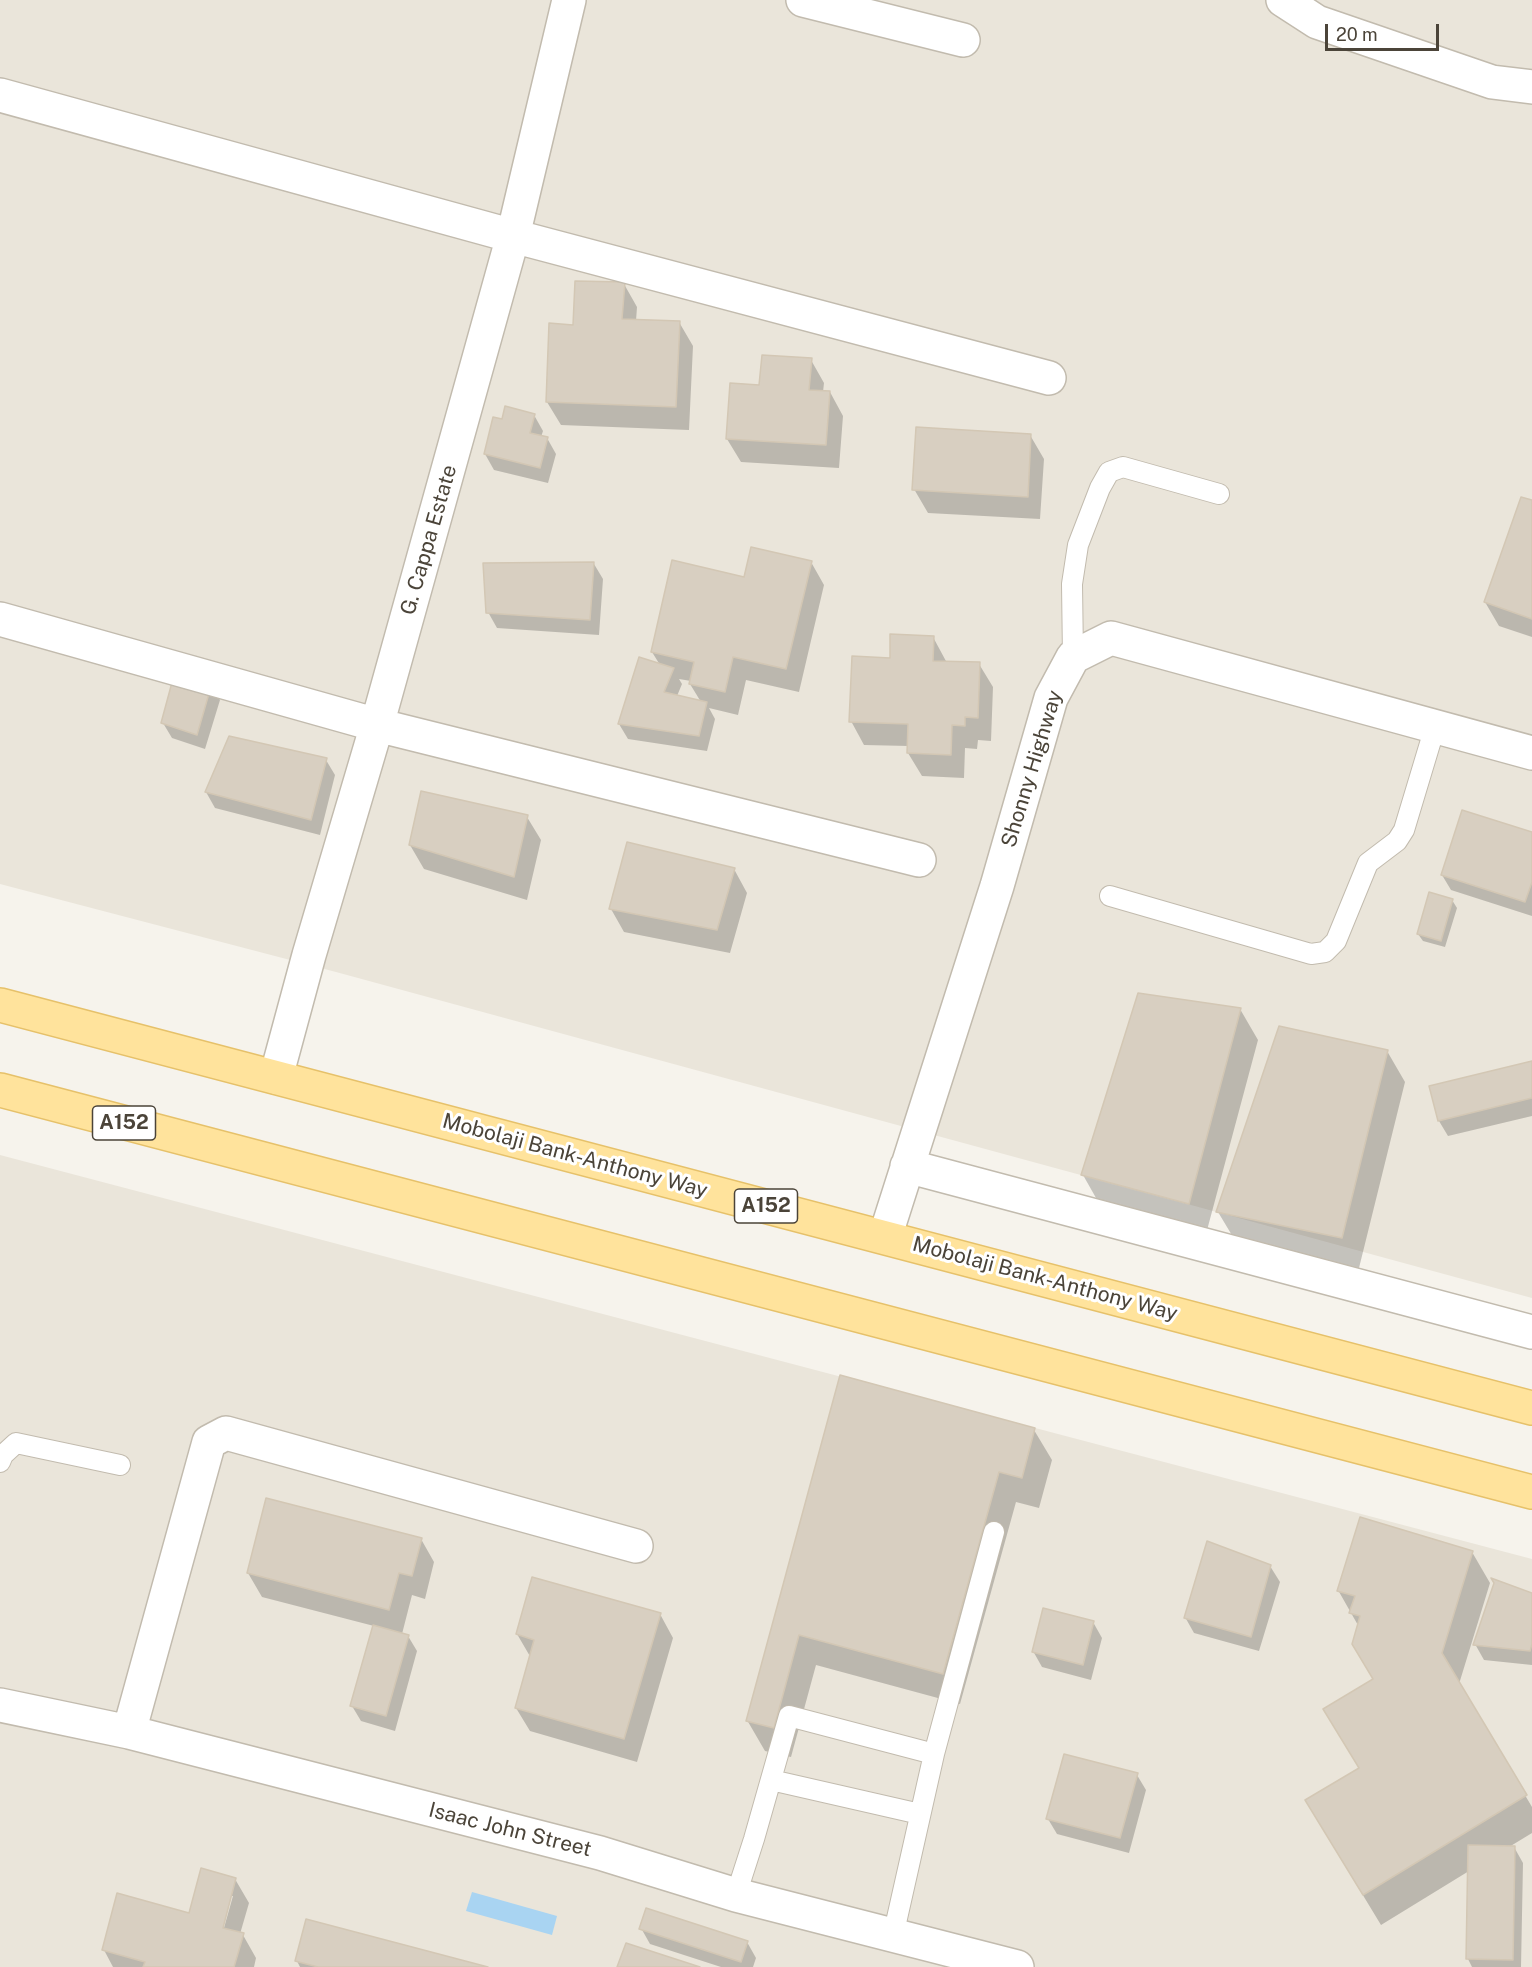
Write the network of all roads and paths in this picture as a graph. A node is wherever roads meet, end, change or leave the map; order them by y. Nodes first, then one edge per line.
1 (569, 0) edge
2 (803, 0) edge
3 (1283, 0) edge
4 (1323, 11) edge
5 (963, 40) dead end
6 (1532, 87) edge
7 (0, 95) edge
8 (513, 236) junction
9 (1049, 378) dead end
10 (1219, 494) dead end
11 (0, 619) edge
12 (1073, 657) junction
13 (377, 724) junction
14 (1435, 727) junction
15 (1532, 753) edge
16 (919, 860) dead end
17 (1110, 896) dead end
18 (0, 1005) edge
19 (276, 1077) junction
20 (0, 1090) edge
21 (907, 1166) junction
22 (885, 1237) junction
23 (1532, 1332) edge
24 (1532, 1408) edge
25 (0, 1462) edge
26 (120, 1465) dead end
27 (1532, 1492) edge
28 (994, 1532) dead end
29 (636, 1546) dead end
30 (0, 1706) edge
31 (129, 1732) junction
32 (934, 1754) junction
33 (771, 1780) junction
34 (920, 1814) junction
35 (736, 1895) junction
36 (892, 1936) junction
37 (1017, 1967) edge

1 - 8 street, G. Cappa Estate
2 - 5 street
3 - 4 street
4 - 6 street
7 - 8 street
8 - 9 street
8 - 13 street, G. Cappa Estate
10 - 12 lane
11 - 13 street
12 - 14 street
12 - 21 street, Shonny Highway
13 - 16 street
13 - 19 street, G. Cappa Estate
14 - 15 street
14 - 17 lane
18 - 19 main road, Mobolaji Bank-Anthony Way / A152
19 - 22 main road, Mobolaji Bank-Anthony Way / A152
20 - 27 main road, A152
21 - 22 street, Shonny Highway
21 - 23 street
22 - 24 main road, Mobolaji Bank-Anthony Way / A152
25 - 26 lane
28 - 32 lane
29 - 31 street
30 - 31 street, Isaac John Street
31 - 35 street, Isaac John Street
32 - 33 lane
32 - 34 lane
33 - 34 lane
33 - 35 lane
34 - 36 lane
35 - 36 street, Isaac John Street
36 - 37 street, Isaac John Street

